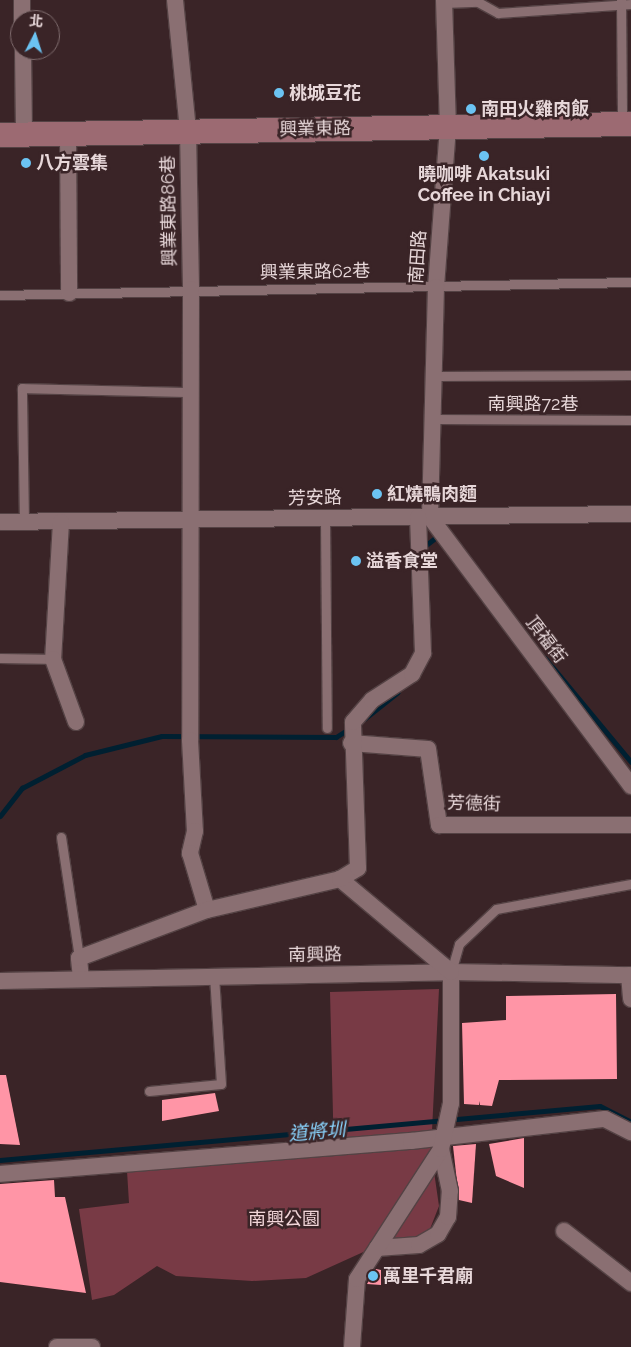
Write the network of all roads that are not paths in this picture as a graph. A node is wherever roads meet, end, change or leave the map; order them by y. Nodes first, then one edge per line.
1 (175, 0) edge
2 (444, 1) edge
3 (621, 2) edge
4 (631, 4) edge
5 (23, 60) edge
6 (627, 124) edge
7 (448, 127) junction
8 (188, 131) junction
9 (68, 133) junction
10 (0, 134) edge
11 (24, 134) junction
12 (631, 282) edge
13 (436, 287) junction
14 (191, 289) junction
15 (70, 293) junction
16 (0, 295) edge
17 (631, 375) edge
18 (437, 376) junction
19 (191, 392) junction
20 (434, 420) junction
21 (631, 420) edge
22 (631, 514) edge
23 (424, 517) junction
24 (325, 518) junction
25 (191, 520) junction
26 (0, 522) edge
27 (24, 522) junction
28 (61, 522) junction
29 (0, 658) edge
30 (53, 658) junction
31 (76, 722) dead end
32 (327, 728) dead end
33 (351, 743) junction
34 (631, 786) edge
35 (631, 825) edge
36 (61, 837) dead end
37 (340, 879) junction
38 (631, 884) edge
39 (207, 910) junction
40 (79, 958) junction
41 (451, 972) junction
42 (630, 975) edge
43 (214, 976) junction
44 (81, 978) junction
45 (0, 980) edge
46 (631, 999) edge
47 (149, 1091) dead end
48 (631, 1132) edge
49 (443, 1142) junction
50 (0, 1174) edge
51 (564, 1232) dead end
52 (377, 1248) junction
53 (631, 1283) edge
54 (68, 1347) edge
55 (92, 1347) edge
56 (352, 1347) edge

1 - 8 street, 興業東路86巷
2 - 3 lane
2 - 7 street, 南田路
3 - 4 lane
3 - 6 lane
5 - 11 street
6 - 7 street, 興業東路
7 - 8 street, 興業東路
7 - 13 street, 南田路
8 - 9 street, 興業東路
8 - 14 street, 興業東路86巷
9 - 11 street, 興業東路
9 - 15 street
10 - 11 street, 興業東路
12 - 13 lane, 興業東路62巷
13 - 14 lane, 興業東路62巷
13 - 18 street, 南田路
14 - 15 lane, 興業東路62巷
14 - 19 street, 興業東路86巷
15 - 16 lane, 興業東路62巷
17 - 18 lane
18 - 20 street, 南田路
19 - 25 street, 興業東路86巷
19 - 27 lane
20 - 21 lane, 南興路72巷
20 - 23 street, 南田路
22 - 23 street, 芳安路
23 - 24 street, 芳安路
23 - 33 street, 南田路
23 - 34 street, 頂福街
24 - 25 street, 芳安路
24 - 32 lane
25 - 28 street, 芳安路
25 - 39 street, 興業東路86巷
26 - 27 street, 芳安路
27 - 28 street, 芳安路
28 - 30 street
29 - 30 lane
30 - 31 street
33 - 35 street, 芳德街
33 - 37 street, 南田路
36 - 40 lane
37 - 39 street
37 - 41 street
38 - 41 lane
39 - 40 street
40 - 44 street
41 - 42 street, 南興路
41 - 43 street, 南興路
41 - 49 street
42 - 46 street
43 - 44 street, 南興路
43 - 47 lane
44 - 45 street, 南興路
48 - 49 street
49 - 50 street
49 - 52 street
49 - 52 street
51 - 53 street
52 - 56 street
54 - 55 street

